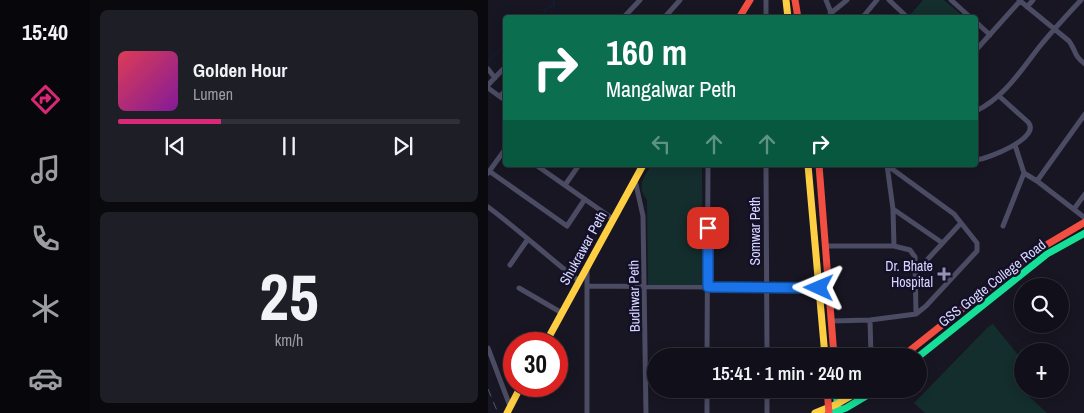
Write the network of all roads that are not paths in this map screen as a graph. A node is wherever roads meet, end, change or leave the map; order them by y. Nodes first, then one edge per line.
1 (640, 0) edge
2 (680, 0) edge
3 (750, 0) edge
4 (766, 0) edge
5 (786, 0) edge
6 (795, 0) edge
7 (826, 0) edge
8 (847, 0) edge
9 (877, 0) edge
10 (889, 0) edge
11 (952, 0) edge
12 (1033, 0) edge
13 (1082, 0) edge
14 (1020, 1) edge
15 (1027, 7) junction
16 (626, 15) edge
17 (667, 15) edge
18 (741, 15) edge
19 (766, 15) edge
20 (788, 15) edge
21 (798, 15) edge
22 (831, 15) edge
23 (864, 15) edge
24 (905, 15) edge
25 (968, 15) edge
26 (978, 24) edge
27 (1054, 29) junction
28 (990, 35) junction
29 (978, 48) edge
30 (1084, 64) edge
31 (488, 69) edge
32 (503, 69) edge
33 (495, 78) junction
34 (488, 86) edge
35 (503, 93) edge
36 (500, 96) junction
37 (999, 96) junction
38 (503, 98) edge
39 (978, 110) edge
40 (1084, 114) edge
41 (1015, 145) junction
42 (503, 152) edge
43 (978, 159) edge
44 (539, 167) edge
45 (578, 167) edge
46 (642, 167) edge
47 (708, 167) edge
48 (766, 167) edge
49 (808, 167) edge
50 (819, 167) edge
51 (888, 167) edge
52 (891, 167) edge
53 (488, 172) edge
54 (1024, 173) junction
55 (635, 180) junction
56 (1037, 181) junction
57 (565, 186) junction
58 (1084, 194) edge
59 (585, 199) junction
60 (488, 207) edge
61 (893, 209) junction
62 (1074, 209) junction
63 (1084, 218) edge
64 (613, 219) junction
65 (1084, 222) edge
66 (960, 223) junction
67 (1003, 226) dead end
68 (1084, 233) edge
69 (528, 239) junction
70 (941, 242) junction
71 (825, 246) junction
72 (894, 246) junction
73 (510, 265) dead end
74 (587, 267) junction
75 (914, 273) junction
76 (579, 281) junction
77 (587, 286) junction
78 (645, 287) junction
79 (708, 287) junction
80 (519, 288) dead end
81 (767, 288) junction
82 (819, 288) junction
83 (562, 313) junction
84 (916, 314) junction
85 (870, 320) junction
86 (831, 321) junction
87 (552, 332) edge
88 (488, 348) edge
89 (708, 348) edge
90 (767, 348) edge
91 (824, 348) edge
92 (833, 348) edge
93 (871, 348) edge
94 (913, 348) edge
95 (927, 349) edge
96 (515, 397) edge
97 (707, 398) edge
98 (767, 398) edge
99 (830, 398) edge
100 (851, 398) edge
101 (859, 398) edge
102 (508, 410) edge
103 (834, 410) edge
104 (587, 413) edge
105 (646, 413) edge
106 (707, 413) edge
107 (767, 413) edge
108 (810, 413) edge
109 (816, 413) edge

1 - 16 street
2 - 17 street
3 - 18 main road
4 - 19 street
5 - 20 main road
6 - 21 main road
7 - 22 street
8 - 22 street
9 - 23 street
10 - 24 street
11 - 25 street
12 - 15 street
13 - 27 street
14 - 15 street
14 - 28 street
15 - 27 street
26 - 28 street
27 - 30 street
27 - 37 street
28 - 29 street
31 - 33 street
32 - 33 street
33 - 34 street
34 - 36 street
35 - 36 street
36 - 38 street
37 - 39 street
37 - 41 street
40 - 56 street
41 - 43 street
41 - 54 street
42 - 53 street
44 - 57 street
45 - 57 street
46 - 55 main road, Shukrawar Peth
47 - 79 street
48 - 81 street, Somwar Peth
49 - 82 main road
50 - 71 main road
51 - 61 street
52 - 66 street
53 - 59 street
54 - 56 street
54 - 67 street
55 - 64 main road, Shukrawar Peth
55 - 78 street, Budhwar Peth
56 - 62 street
57 - 59 street
58 - 62 street
59 - 64 street
60 - 69 street
61 - 70 street
61 - 72 street
62 - 63 street
64 - 74 main road, Shukrawar Peth
65 - 94 main road
66 - 70 street
66 - 84 street
68 - 95 main road, GSS Gogte College Road
69 - 73 street
69 - 76 street
70 - 75 street
71 - 72 street
71 - 86 main road
72 - 75 street
74 - 76 main road, Shukrawar Peth
74 - 77 street
75 - 84 street
76 - 83 main road, Shukrawar Peth
77 - 78 street
77 - 104 street
78 - 79 street
78 - 105 street, Budhwar Peth
79 - 81 street
79 - 89 street
80 - 83 street
81 - 82 street
81 - 90 street, Somwar Peth
82 - 91 main road
83 - 87 main road, Shukrawar Peth
84 - 85 street
85 - 86 street
85 - 93 street
86 - 92 main road
88 - 102 street
96 - 102 main road
97 - 106 street
98 - 107 street
99 - 103 main road
100 - 103 main road
101 - 103 main road
103 - 109 main road
108 - 109 main road

